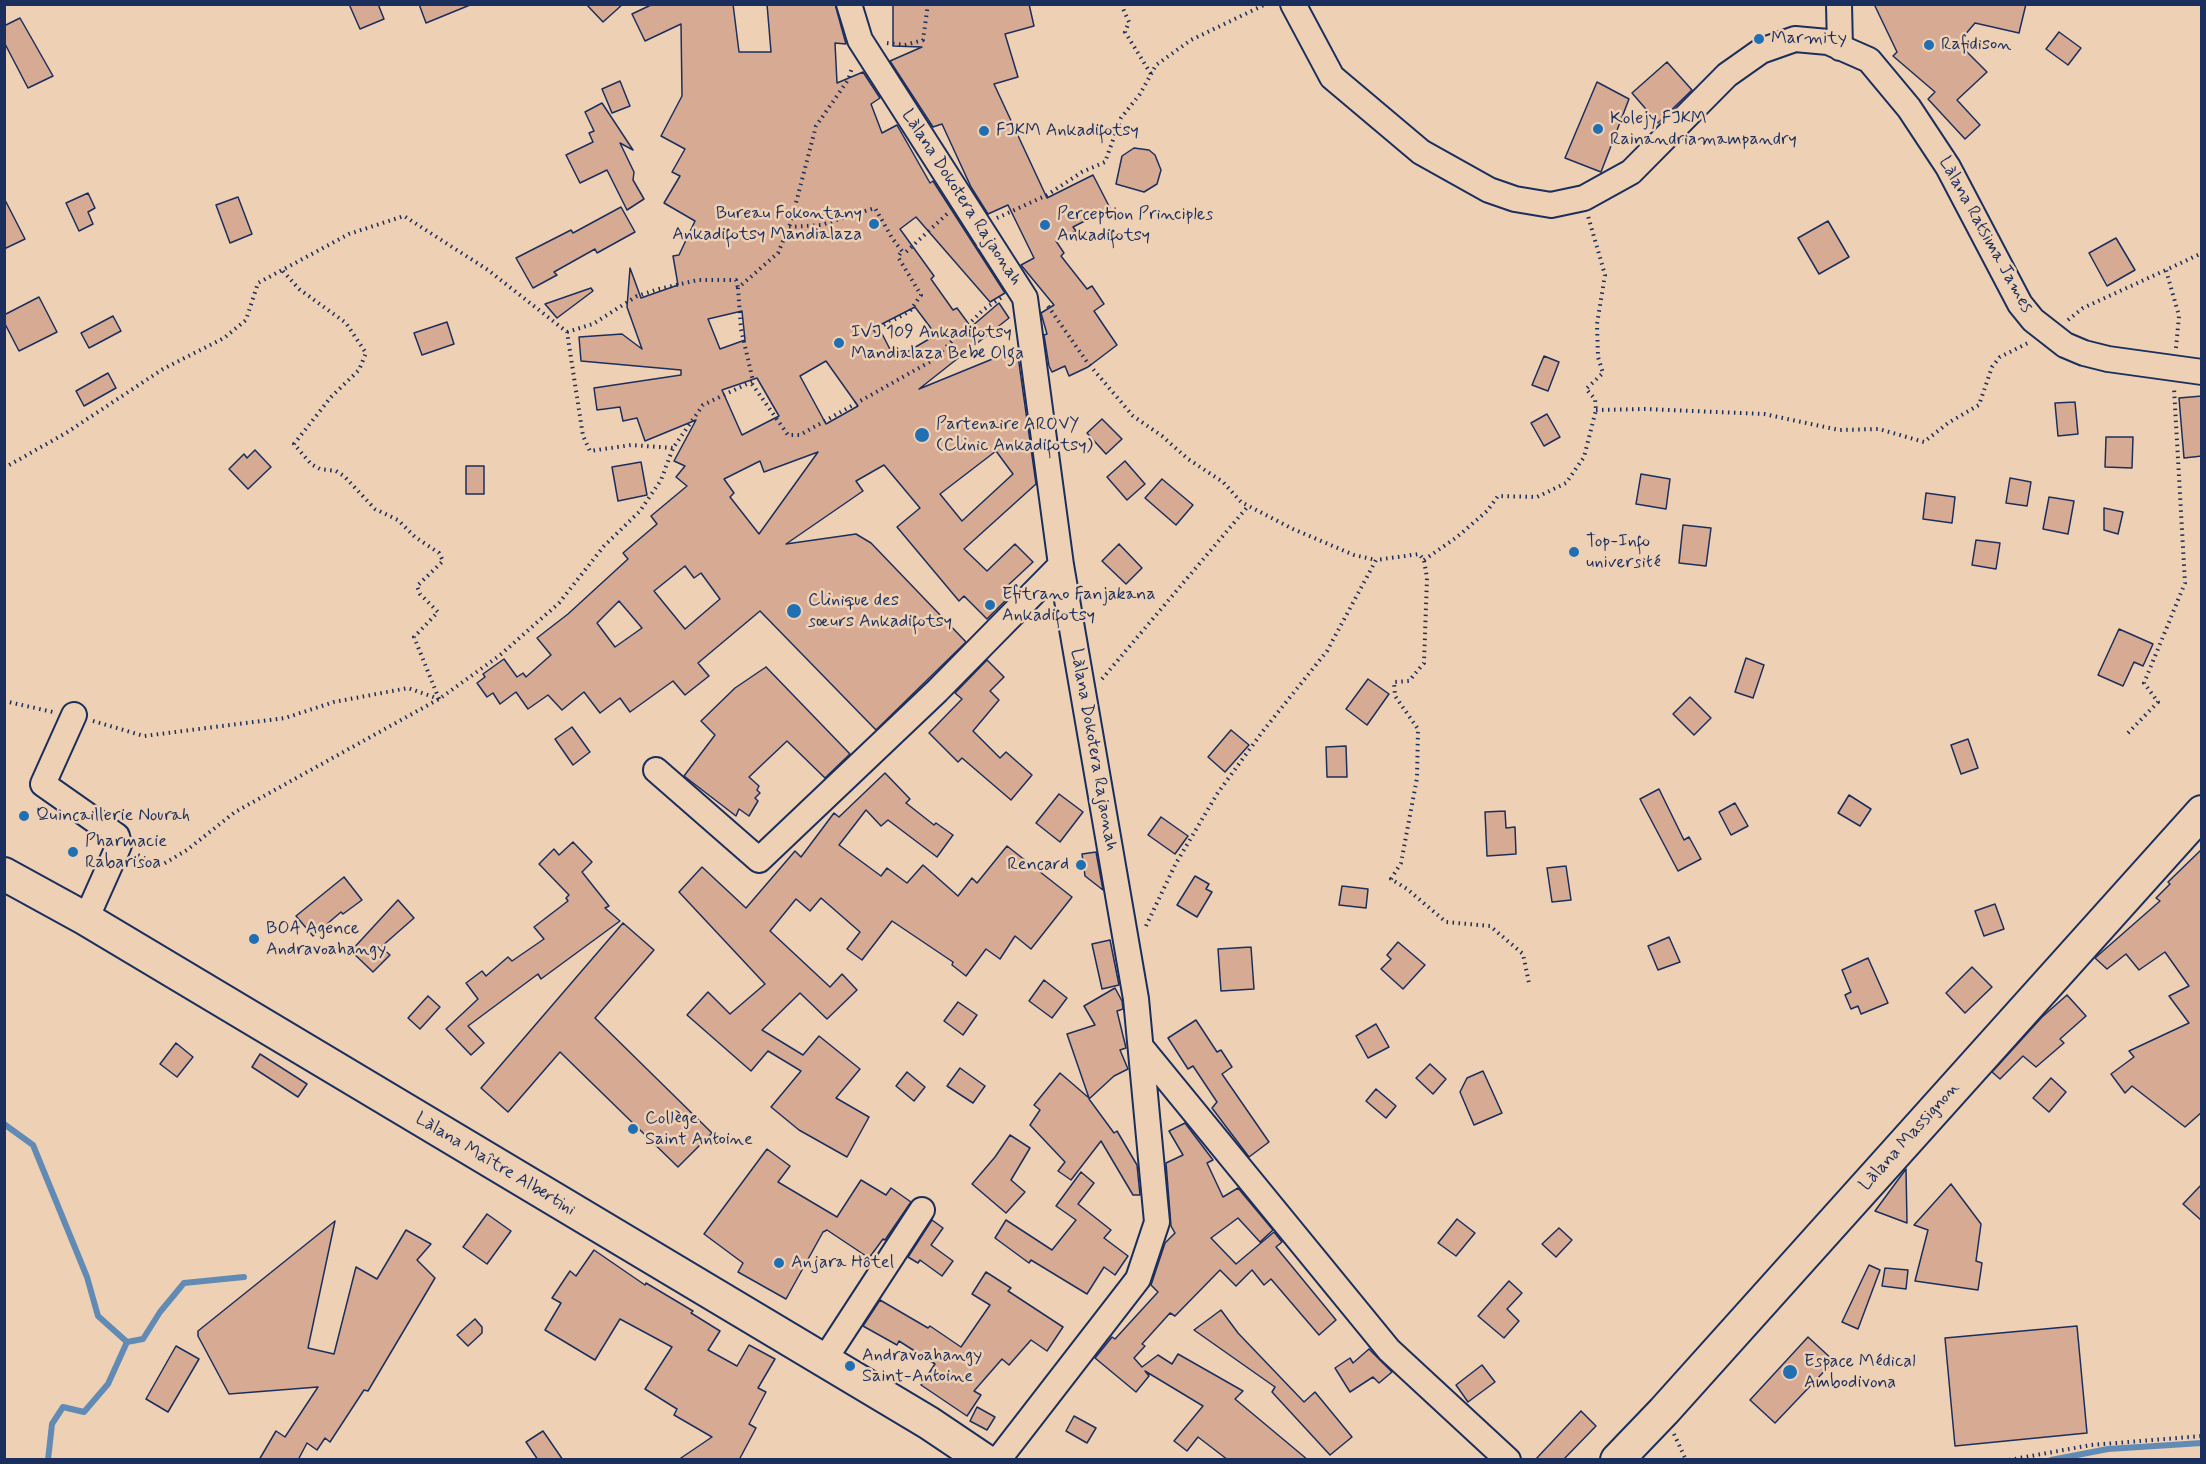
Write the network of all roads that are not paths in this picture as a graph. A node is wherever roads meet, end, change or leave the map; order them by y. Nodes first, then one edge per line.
1 (849, 4) edge
2 (1293, 4) edge
3 (1839, 4) edge
4 (1840, 48) junction
5 (2202, 372) edge
6 (1061, 565) junction
7 (74, 715) road end
8 (656, 770) dead end
9 (2202, 812) edge
10 (4, 874) edge
11 (86, 920) junction
12 (1141, 1047) junction
13 (922, 1210) dead end
14 (823, 1362) junction
15 (929, 1423) junction
16 (1621, 1458) edge
17 (945, 1460) edge
18 (984, 1460) edge
19 (998, 1460) edge
20 (1508, 1460) edge

1 - 6 street, Làlana Dokotera Rajaonah
2 - 4 street, Làlana Ratsima James
3 - 4 street
4 - 5 street, Làlana Ratsima James
6 - 8 street
6 - 12 street, Làlana Dokotera Rajaonah
7 - 11 street
9 - 16 main road, Làlana Massignon
10 - 11 main road, Làlana Maître Albertini
11 - 14 main road, Làlana Maître Albertini
12 - 19 street, Làlana Dokotera Rajaonah
12 - 20 street
13 - 14 street
14 - 15 main road, Làlana Maître Albertini
15 - 17 main road
15 - 18 main road, Làlana Maître Albertini

